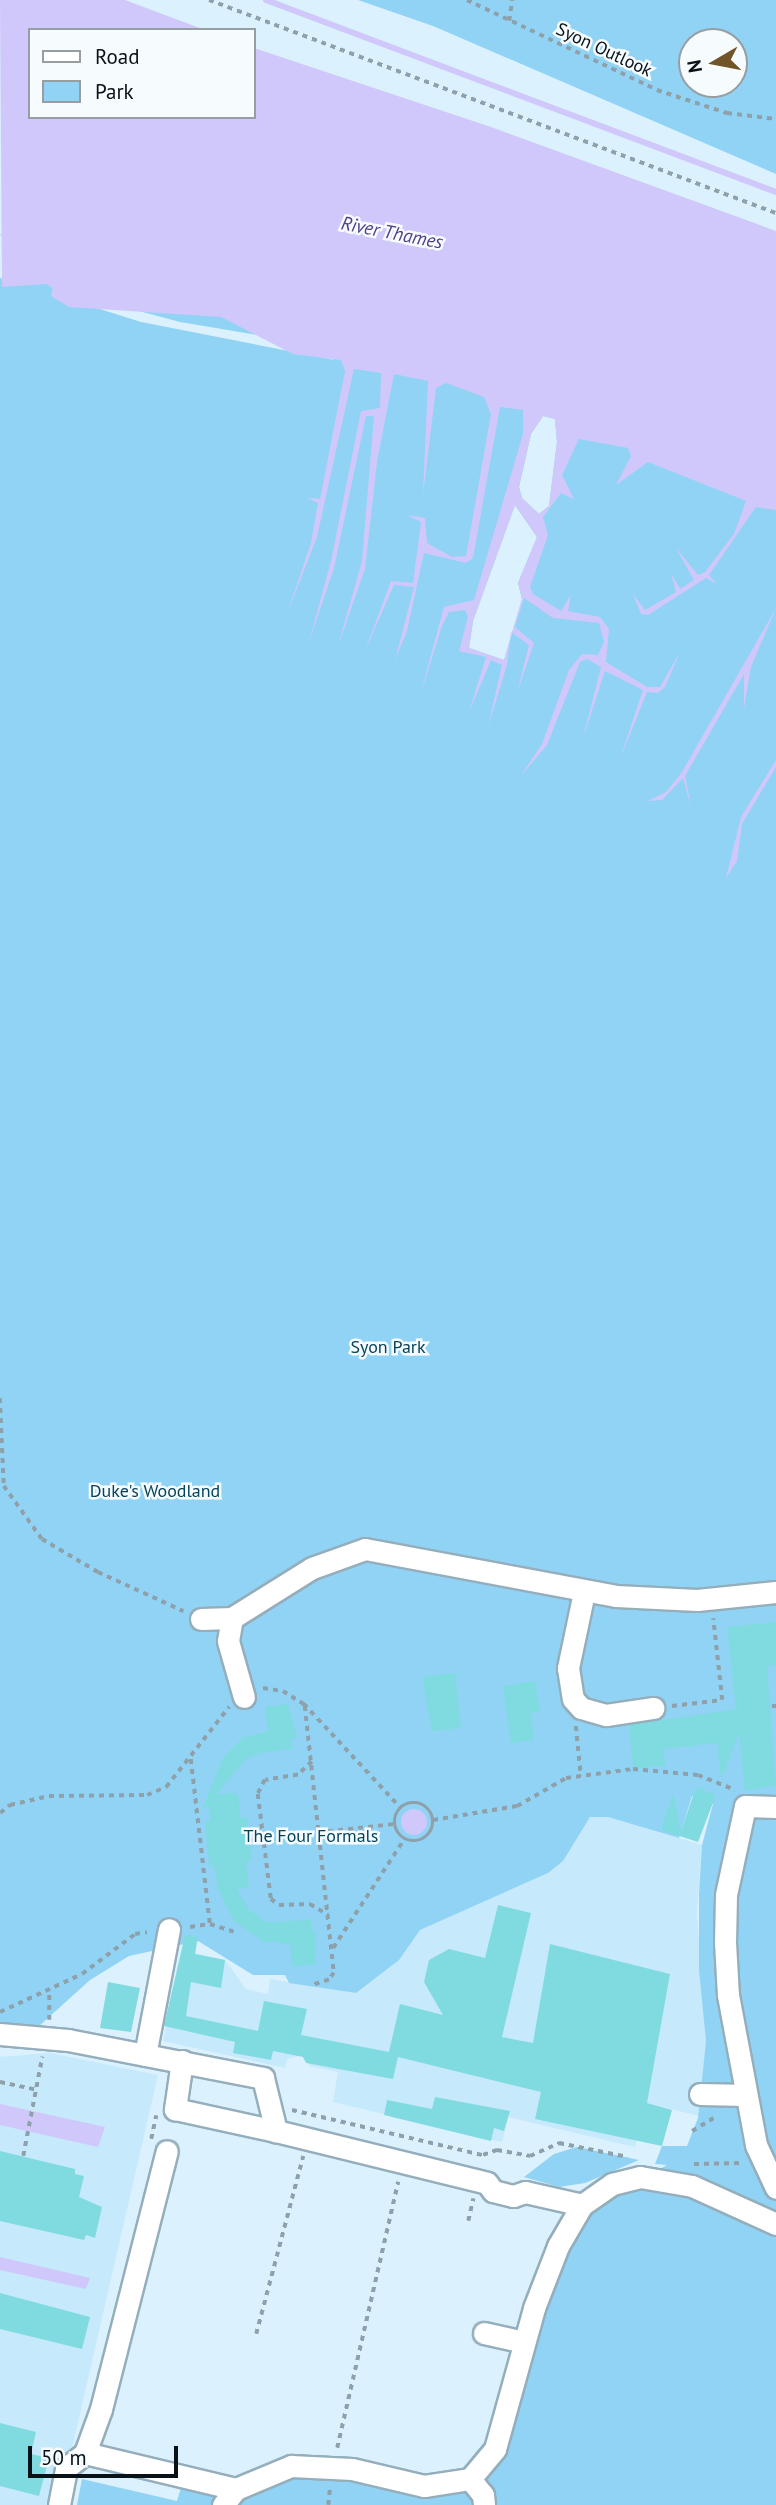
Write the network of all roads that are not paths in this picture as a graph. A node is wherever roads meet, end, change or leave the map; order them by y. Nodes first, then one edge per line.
1 (584, 1592) junction
2 (776, 1592) edge
3 (232, 1618) junction
4 (201, 1619) road end
5 (244, 1697) road end
6 (653, 1708) road end
7 (776, 1807) edge
8 (169, 1929) road end
9 (0, 2034) edge
10 (145, 2055) junction
11 (183, 2061) junction
12 (700, 2094) dead end
13 (746, 2095) junction
14 (276, 2131) junction
15 (167, 2151) dead end
16 (776, 2188) edge
17 (582, 2205) junction
18 (776, 2224) edge
19 (484, 2333) dead end
20 (524, 2342) junction
21 (85, 2453) junction
22 (470, 2479) junction
23 (230, 2497) edge
24 (59, 2505) edge
25 (485, 2505) edge

1 - 2 lane
1 - 3 lane
1 - 6 lane
3 - 4 lane
3 - 5 lane
7 - 13 lane
8 - 10 lane
9 - 10 lane
10 - 11 lane
11 - 14 lane
11 - 14 lane
12 - 13 lane
13 - 16 lane
14 - 17 lane
15 - 21 lane
17 - 18 lane
17 - 20 lane
19 - 20 lane
20 - 22 lane
21 - 23 lane
21 - 24 lane
22 - 23 lane
22 - 25 lane

